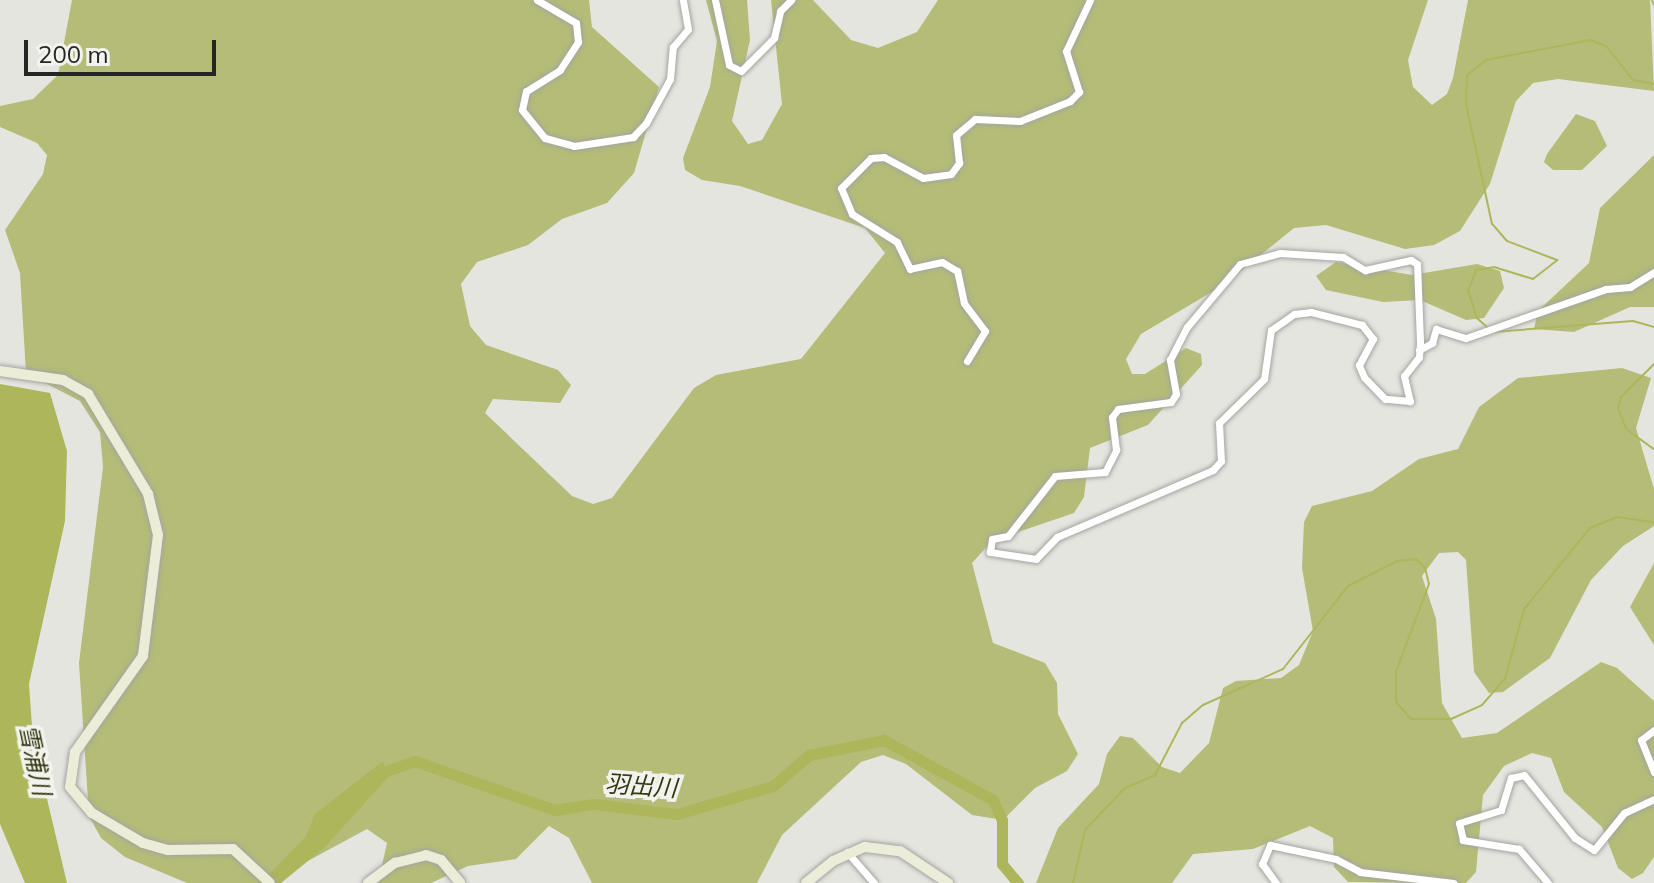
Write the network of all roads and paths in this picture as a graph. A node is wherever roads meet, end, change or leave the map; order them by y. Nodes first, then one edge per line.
1 (537, 0) edge
2 (683, 0) edge
3 (715, 0) edge
4 (791, 0) edge
5 (1090, 0) edge
6 (1654, 272) edge
7 (1419, 350) junction
8 (967, 361) dead end
9 (0, 371) edge
10 (1654, 730) edge
11 (1654, 772) edge
12 (1654, 799) edge
13 (847, 852) junction
14 (270, 883) edge
15 (368, 883) edge
16 (460, 883) edge
17 (806, 883) edge
18 (874, 883) edge
19 (948, 883) edge
20 (1276, 883) edge
21 (1453, 883) edge
22 (1548, 883) edge

1 - 2 street
3 - 4 street
5 - 8 street
6 - 7 street
7 - 7 street
9 - 14 street
10 - 11 street
12 - 22 street
13 - 17 street
13 - 18 street
13 - 19 street
15 - 16 street
20 - 21 street

